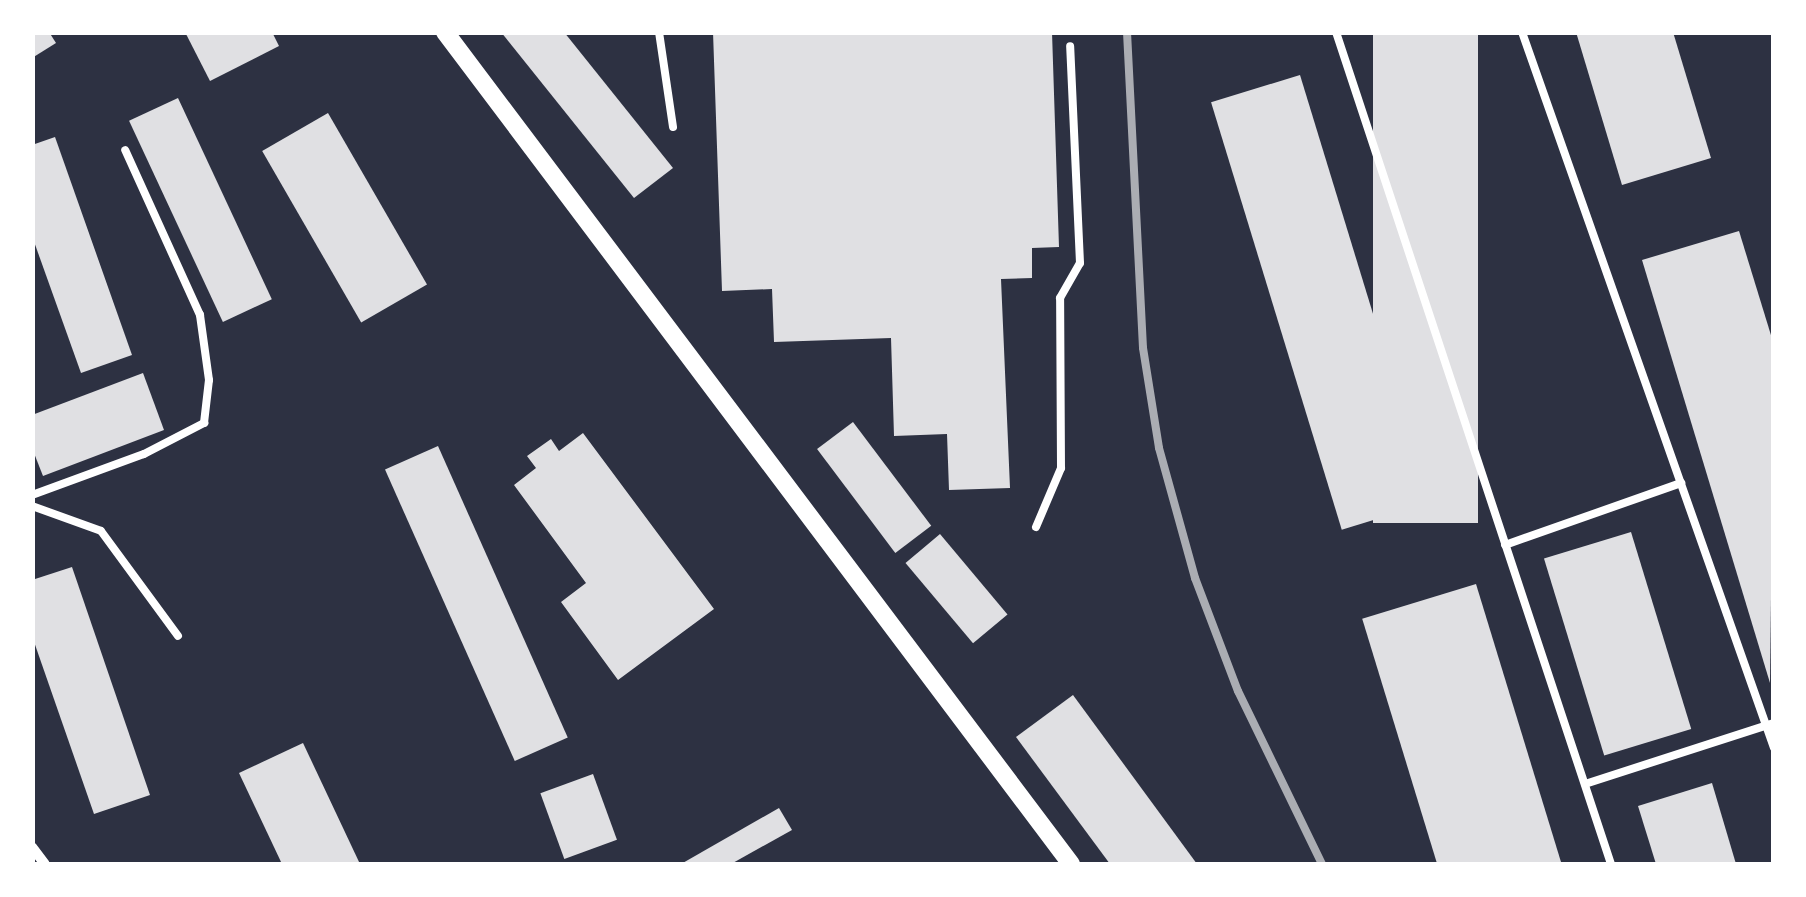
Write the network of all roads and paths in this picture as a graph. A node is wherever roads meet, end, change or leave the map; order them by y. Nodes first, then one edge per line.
1 (446, 32) edge
2 (659, 32) edge
3 (1336, 32) edge
4 (1522, 32) edge
5 (1070, 46) dead end
6 (673, 127) dead end
7 (125, 150) dead end
8 (1682, 483) junction
9 (32, 495) edge
10 (32, 506) edge
11 (1036, 527) dead end
12 (1504, 545) junction
13 (178, 636) dead end
14 (1768, 725) edge
15 (1774, 748) edge
16 (1584, 784) junction
17 (32, 848) edge
18 (45, 864) edge
19 (1071, 864) edge
20 (1611, 864) edge

1 - 19 street
2 - 6 lane
3 - 12 lane
4 - 8 lane
5 - 11 lane
7 - 9 lane
8 - 12 lane
8 - 14 lane
10 - 13 lane
12 - 16 lane
14 - 15 lane
14 - 16 lane
16 - 20 lane
17 - 18 street

